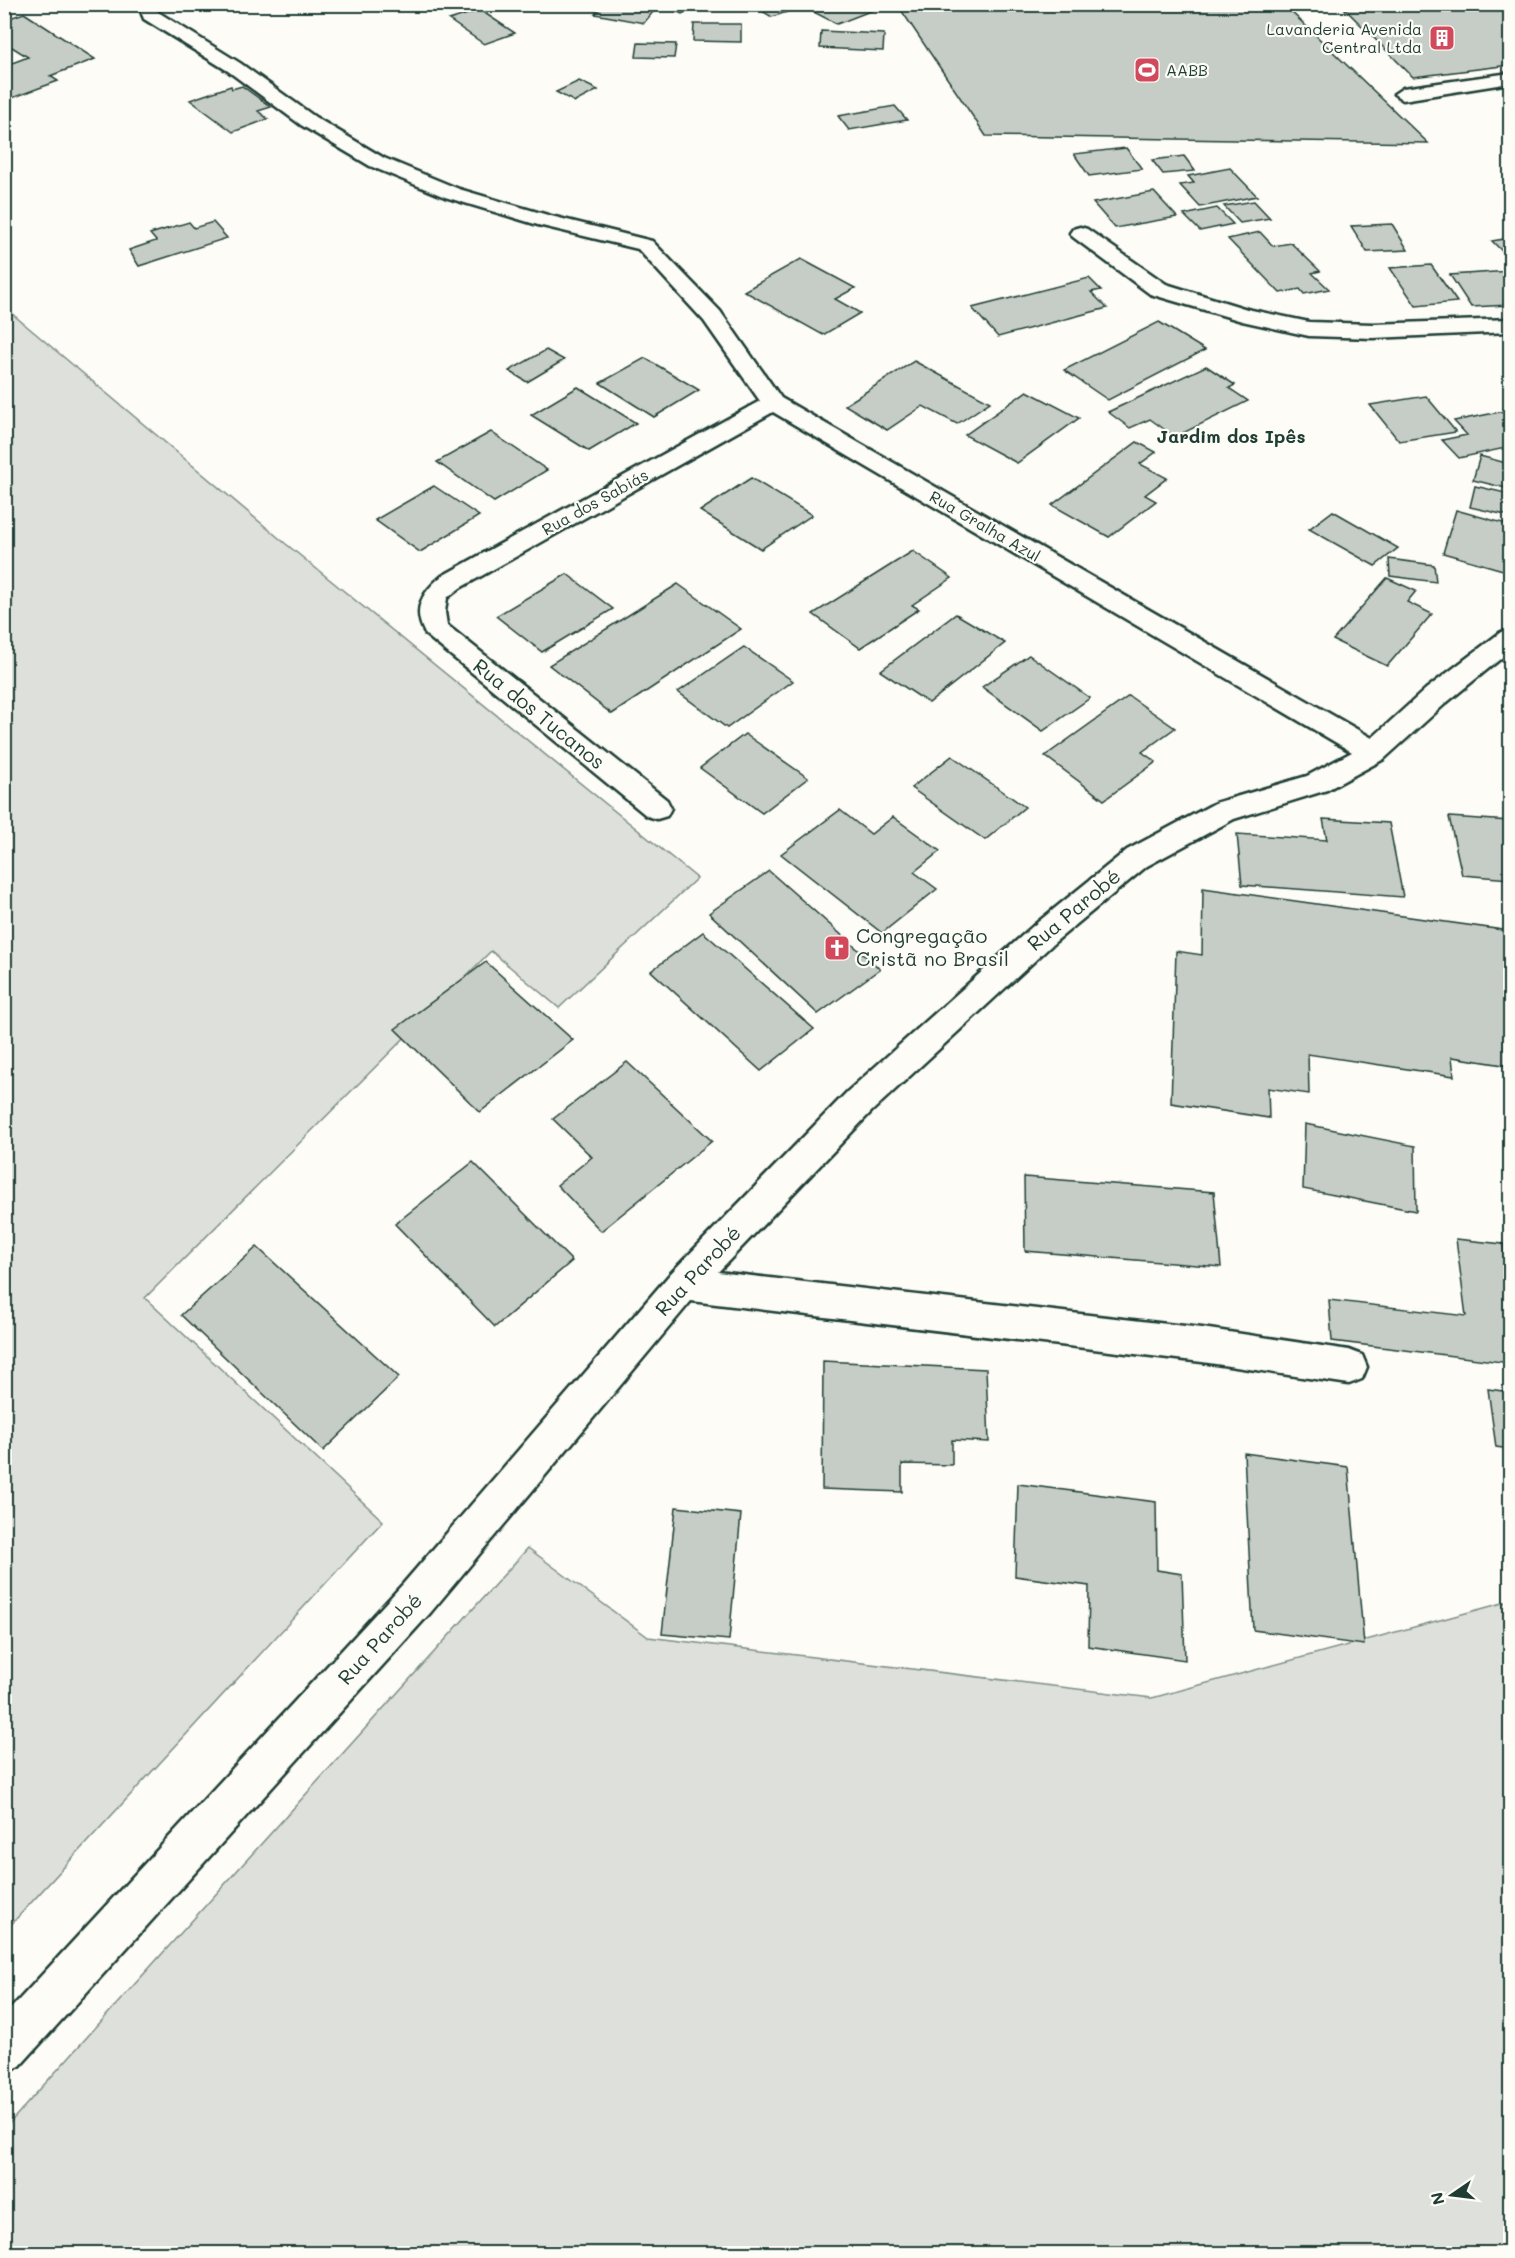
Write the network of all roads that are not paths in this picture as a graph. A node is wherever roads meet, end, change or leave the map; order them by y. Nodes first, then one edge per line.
1 (146, 4) edge
2 (1510, 78) edge
3 (1402, 94) dead end
4 (1080, 233) dead end
5 (1510, 326) edge
6 (773, 403) junction
7 (432, 612) joint
8 (1510, 638) edge
9 (1374, 752) junction
10 (657, 808) dead end
11 (683, 1284) junction
12 (1349, 1367) dead end
13 (4, 2050) edge

1 - 6 street, Rua Gralha Azul
2 - 3 street
4 - 5 street
6 - 7 street, Rua dos Sabiás
6 - 9 street, Rua Gralha Azul
7 - 10 street, Rua dos Tucanos
8 - 9 street, Rua Parobé
9 - 11 street, Rua Parobé
11 - 12 street
11 - 13 street, Rua Parobé

